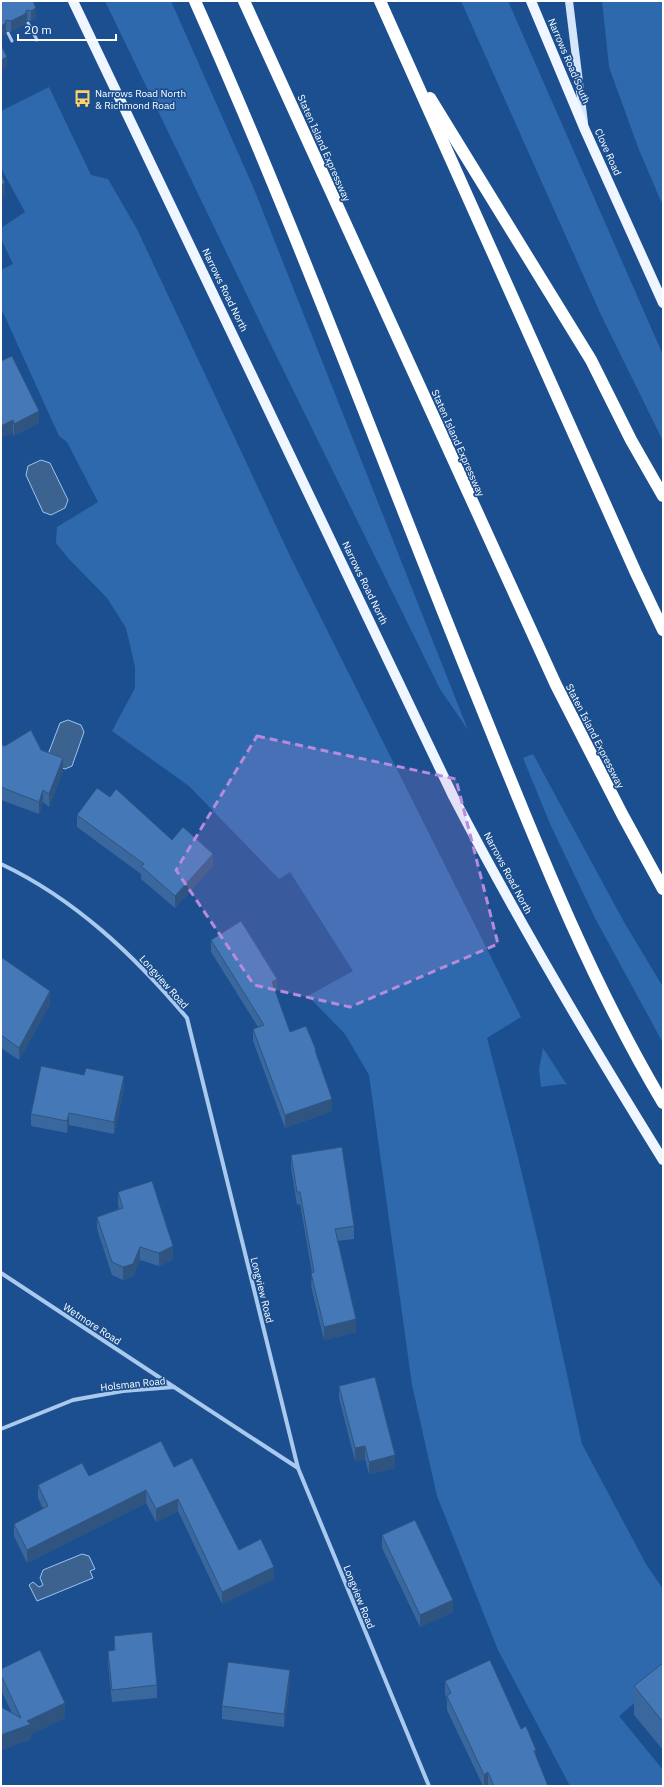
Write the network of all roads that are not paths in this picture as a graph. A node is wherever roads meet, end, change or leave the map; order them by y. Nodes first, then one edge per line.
1 (73, 1) edge
2 (195, 1) edge
3 (244, 1) edge
4 (380, 1) edge
5 (531, 1) edge
6 (569, 1) edge
7 (28, 23) edge
8 (8, 33) edge
9 (37, 40) dead end
10 (12, 41) dead end
11 (405, 56) junction
12 (585, 130) junction
13 (663, 303) edge
14 (663, 496) edge
15 (663, 630) edge
16 (1, 864) edge
17 (663, 889) edge
18 (663, 1103) edge
19 (663, 1160) edge
20 (1, 1273) edge
21 (174, 1387) junction
22 (1, 1428) edge
23 (298, 1468) junction
24 (429, 1786) edge

1 - 19 main road, Narrows Road North
2 - 18 highway
3 - 17 highway, Staten Island Expressway
4 - 11 highway
5 - 12 main road, Narrows Road South
6 - 12 main road, Clove Road
7 - 9 lane
8 - 10 lane
11 - 14 highway
11 - 15 highway
12 - 13 main road, Clove Road
16 - 23 street, Longview Road
20 - 21 street, Wetmore Road
21 - 22 street, Holsman Road
21 - 23 street, Holsman Road
23 - 24 street, Longview Road

